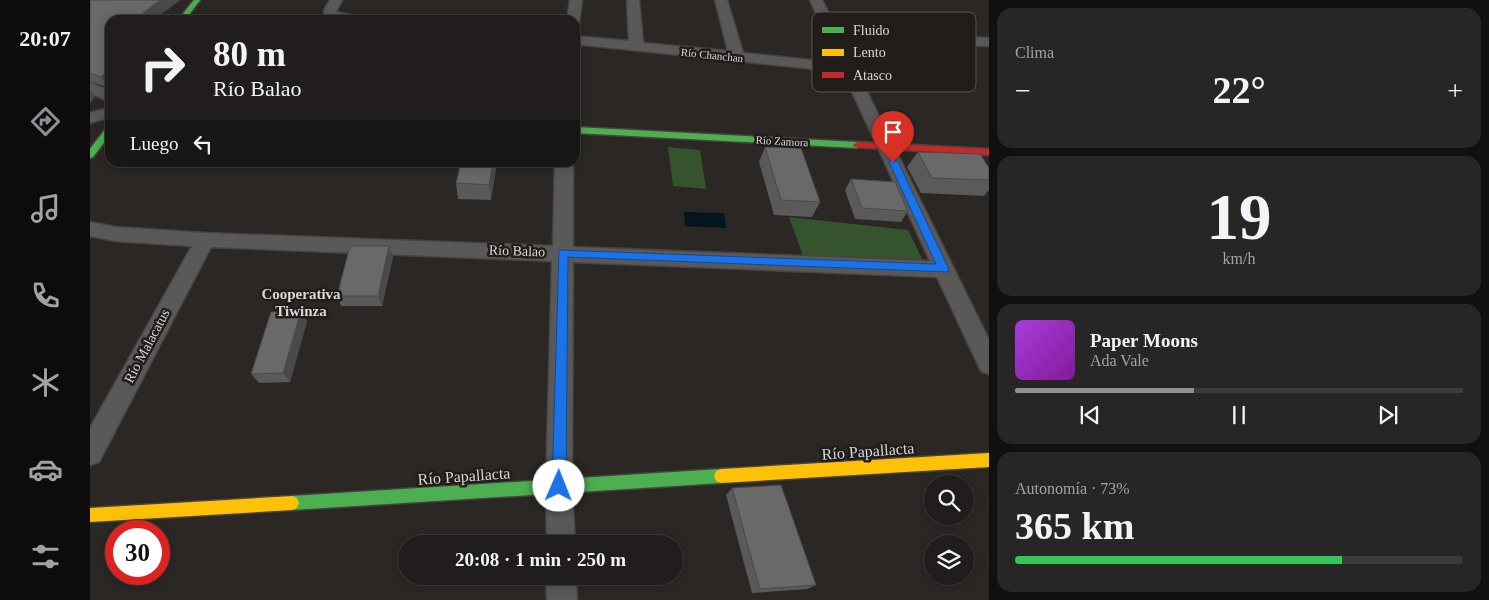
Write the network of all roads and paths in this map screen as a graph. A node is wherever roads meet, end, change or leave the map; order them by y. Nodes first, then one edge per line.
1 (197, 0) edge
2 (336, 0) edge
3 (576, 0) edge
4 (633, 0) edge
5 (721, 0) edge
6 (816, 0) edge
7 (822, 12) edge
8 (185, 15) edge
9 (332, 15) edge
10 (574, 15) edge
11 (580, 41) edge
12 (976, 41) edge
13 (989, 42) edge
14 (636, 47) junction
15 (737, 58) junction
16 (812, 65) edge
17 (90, 87) edge
18 (861, 92) edge
19 (105, 94) edge
20 (104, 113) edge
21 (580, 130) edge
22 (90, 132) edge
23 (105, 136) edge
24 (881, 137) junction
25 (989, 152) edge
26 (90, 155) edge
27 (564, 167) edge
28 (90, 229) edge
29 (205, 240) junction
30 (563, 253) junction
31 (944, 269) junction
32 (989, 364) edge
33 (90, 453) edge
34 (989, 460) edge
35 (559, 486) junction
36 (90, 515) edge
37 (561, 535) edge
38 (561, 585) edge
39 (562, 600) edge

1 - 8 street
2 - 9 street
3 - 10 street
4 - 14 street
5 - 15 street
6 - 7 street
11 - 14 street, Río Chanchan
12 - 13 street
14 - 15 street, Río Chanchan
15 - 16 street, Río Chanchan
17 - 19 street
18 - 24 street
20 - 22 street
21 - 24 street, Río Zamora
23 - 26 street
24 - 25 street, Río Zamora
24 - 31 street
27 - 30 street
28 - 29 street, Río Balao
29 - 30 street, Río Balao
29 - 33 street, Río Malacatus
30 - 31 street, Río Balao
30 - 35 street
31 - 32 street
34 - 35 street, Río Papallacta
35 - 36 street, Río Papallacta
35 - 37 street
38 - 39 street

